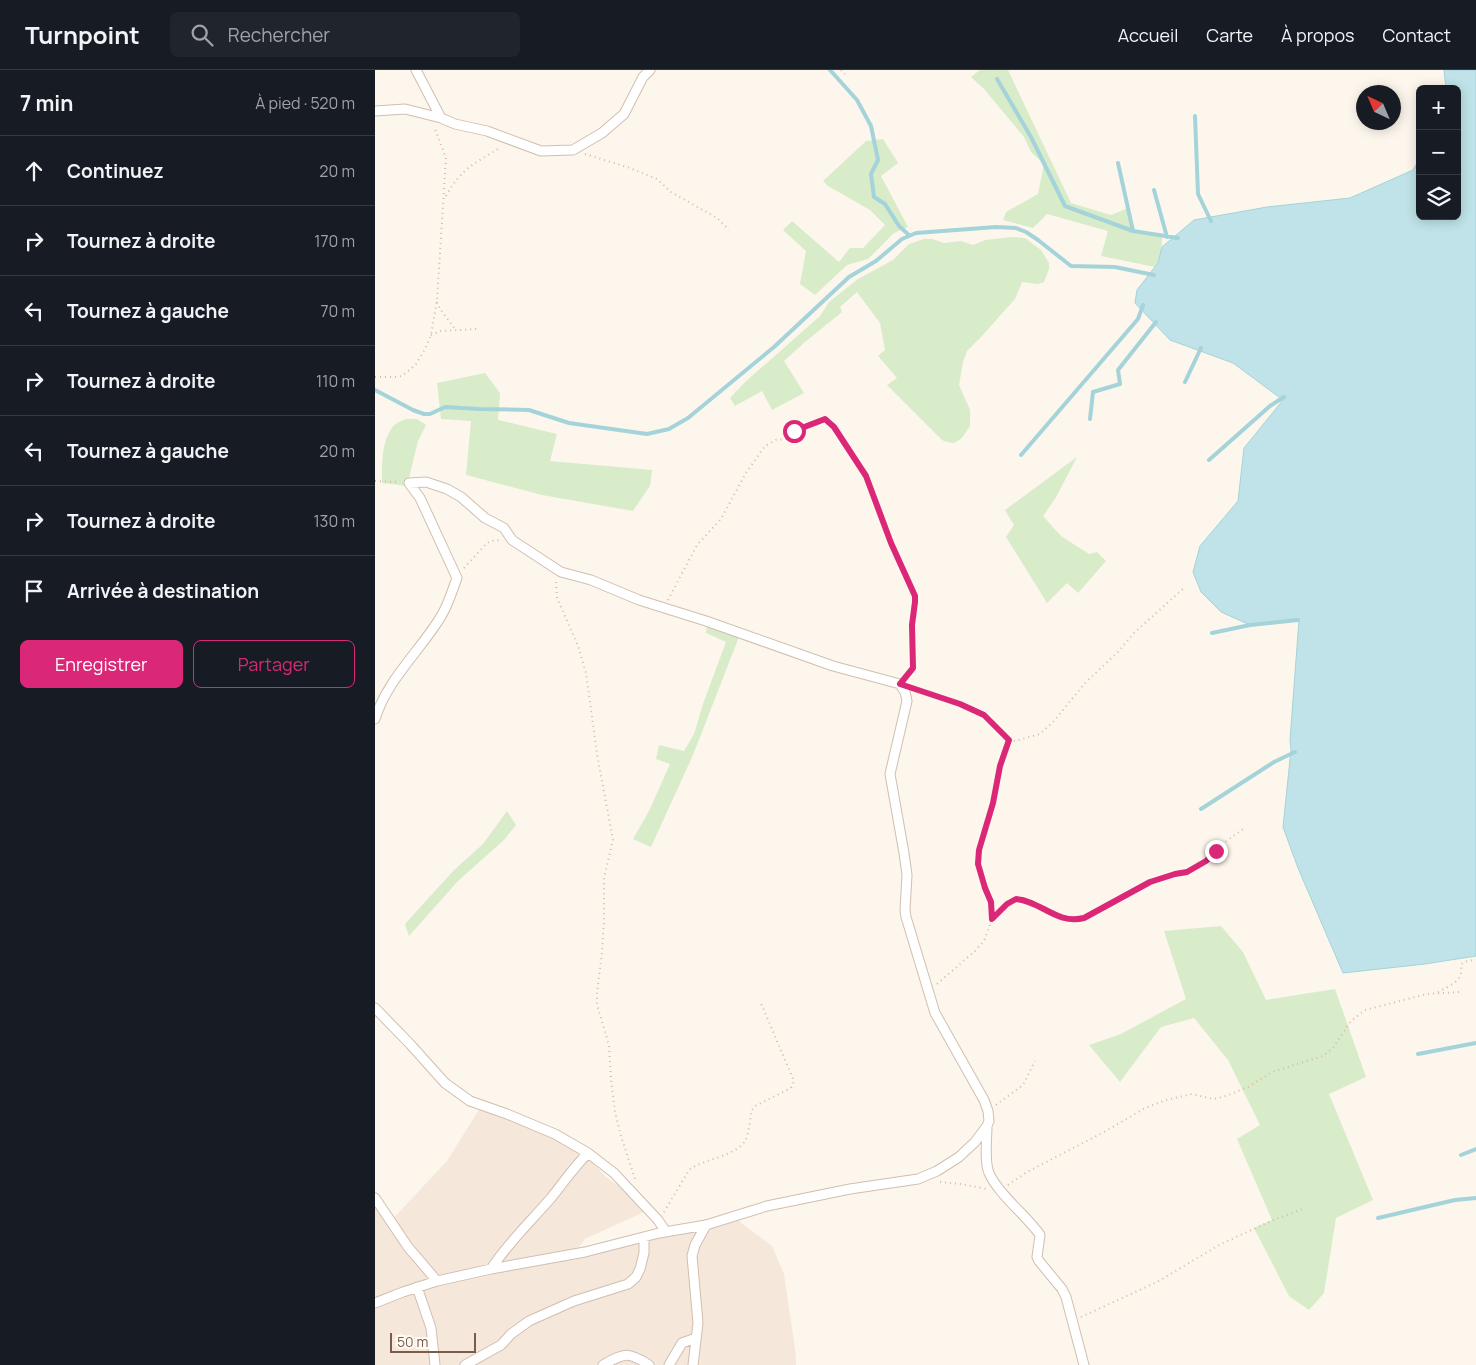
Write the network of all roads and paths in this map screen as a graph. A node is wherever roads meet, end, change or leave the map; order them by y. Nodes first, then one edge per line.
1 (416, 70) edge
2 (650, 70) edge
3 (841, 70) edge
4 (845, 74) dead end
5 (375, 111) edge
6 (431, 116) junction
7 (441, 118) junction
8 (512, 141) junction
9 (573, 150) junction
10 (445, 198) junction
11 (729, 230) dead end
12 (437, 300) junction
13 (456, 329) junction
14 (477, 329) dead end
15 (431, 335) junction
16 (375, 377) edge
17 (375, 481) edge
18 (409, 483) junction
19 (513, 540) junction
20 (555, 569) junction
21 (457, 578) junction
22 (1185, 587) dead end
23 (664, 608) junction
24 (900, 684) junction
25 (375, 719) edge
26 (1009, 740) junction
27 (1246, 828) dead end
28 (992, 919) junction
29 (1475, 960) edge
30 (928, 992) junction
31 (1459, 992) dead end
32 (1436, 994) junction
33 (760, 1001) dead end
34 (375, 1008) edge
35 (1035, 1061) dead end
36 (988, 1111) junction
37 (987, 1126) junction
38 (587, 1153) junction
39 (634, 1176) dead end
40 (918, 1179) junction
41 (1001, 1190) junction
42 (375, 1198) edge
43 (1303, 1210) dead end
44 (658, 1220) junction
45 (706, 1225) junction
46 (665, 1232) junction
47 (644, 1237) junction
48 (491, 1269) junction
49 (437, 1281) junction
50 (417, 1287) junction
51 (375, 1303) edge
52 (1073, 1321) junction
53 (696, 1338) junction
54 (435, 1365) edge
55 (465, 1365) edge
56 (603, 1365) edge
57 (649, 1365) edge
58 (669, 1365) edge
59 (693, 1365) edge
60 (1084, 1365) edge

1 - 7 street
2 - 9 street
3 - 4 path
5 - 6 street
6 - 7 street
6 - 10 path
7 - 8 street
8 - 9 street
8 - 10 path
9 - 11 path
10 - 12 path
12 - 13 path
12 - 15 path
13 - 14 path
13 - 15 path
15 - 16 path
17 - 18 path
18 - 19 street
18 - 21 street
19 - 20 street
19 - 21 path
20 - 23 street
20 - 39 path
21 - 25 street
22 - 26 path
23 - 24 street
23 - 24 path
24 - 26 path
24 - 30 street
26 - 28 path
27 - 28 path
28 - 30 path
29 - 32 path
30 - 36 street
31 - 32 path
32 - 41 path
33 - 44 path
34 - 38 street
35 - 36 path
36 - 37 street
37 - 40 street
37 - 41 street
38 - 44 street
38 - 48 street
40 - 41 path
40 - 45 street
41 - 52 street
42 - 49 street
43 - 52 path
44 - 46 street
45 - 46 street
45 - 53 street
46 - 47 street
47 - 48 street
47 - 55 street
48 - 49 street
49 - 50 street
50 - 51 street
50 - 54 street
52 - 60 street
53 - 58 street
53 - 59 street
56 - 57 street

